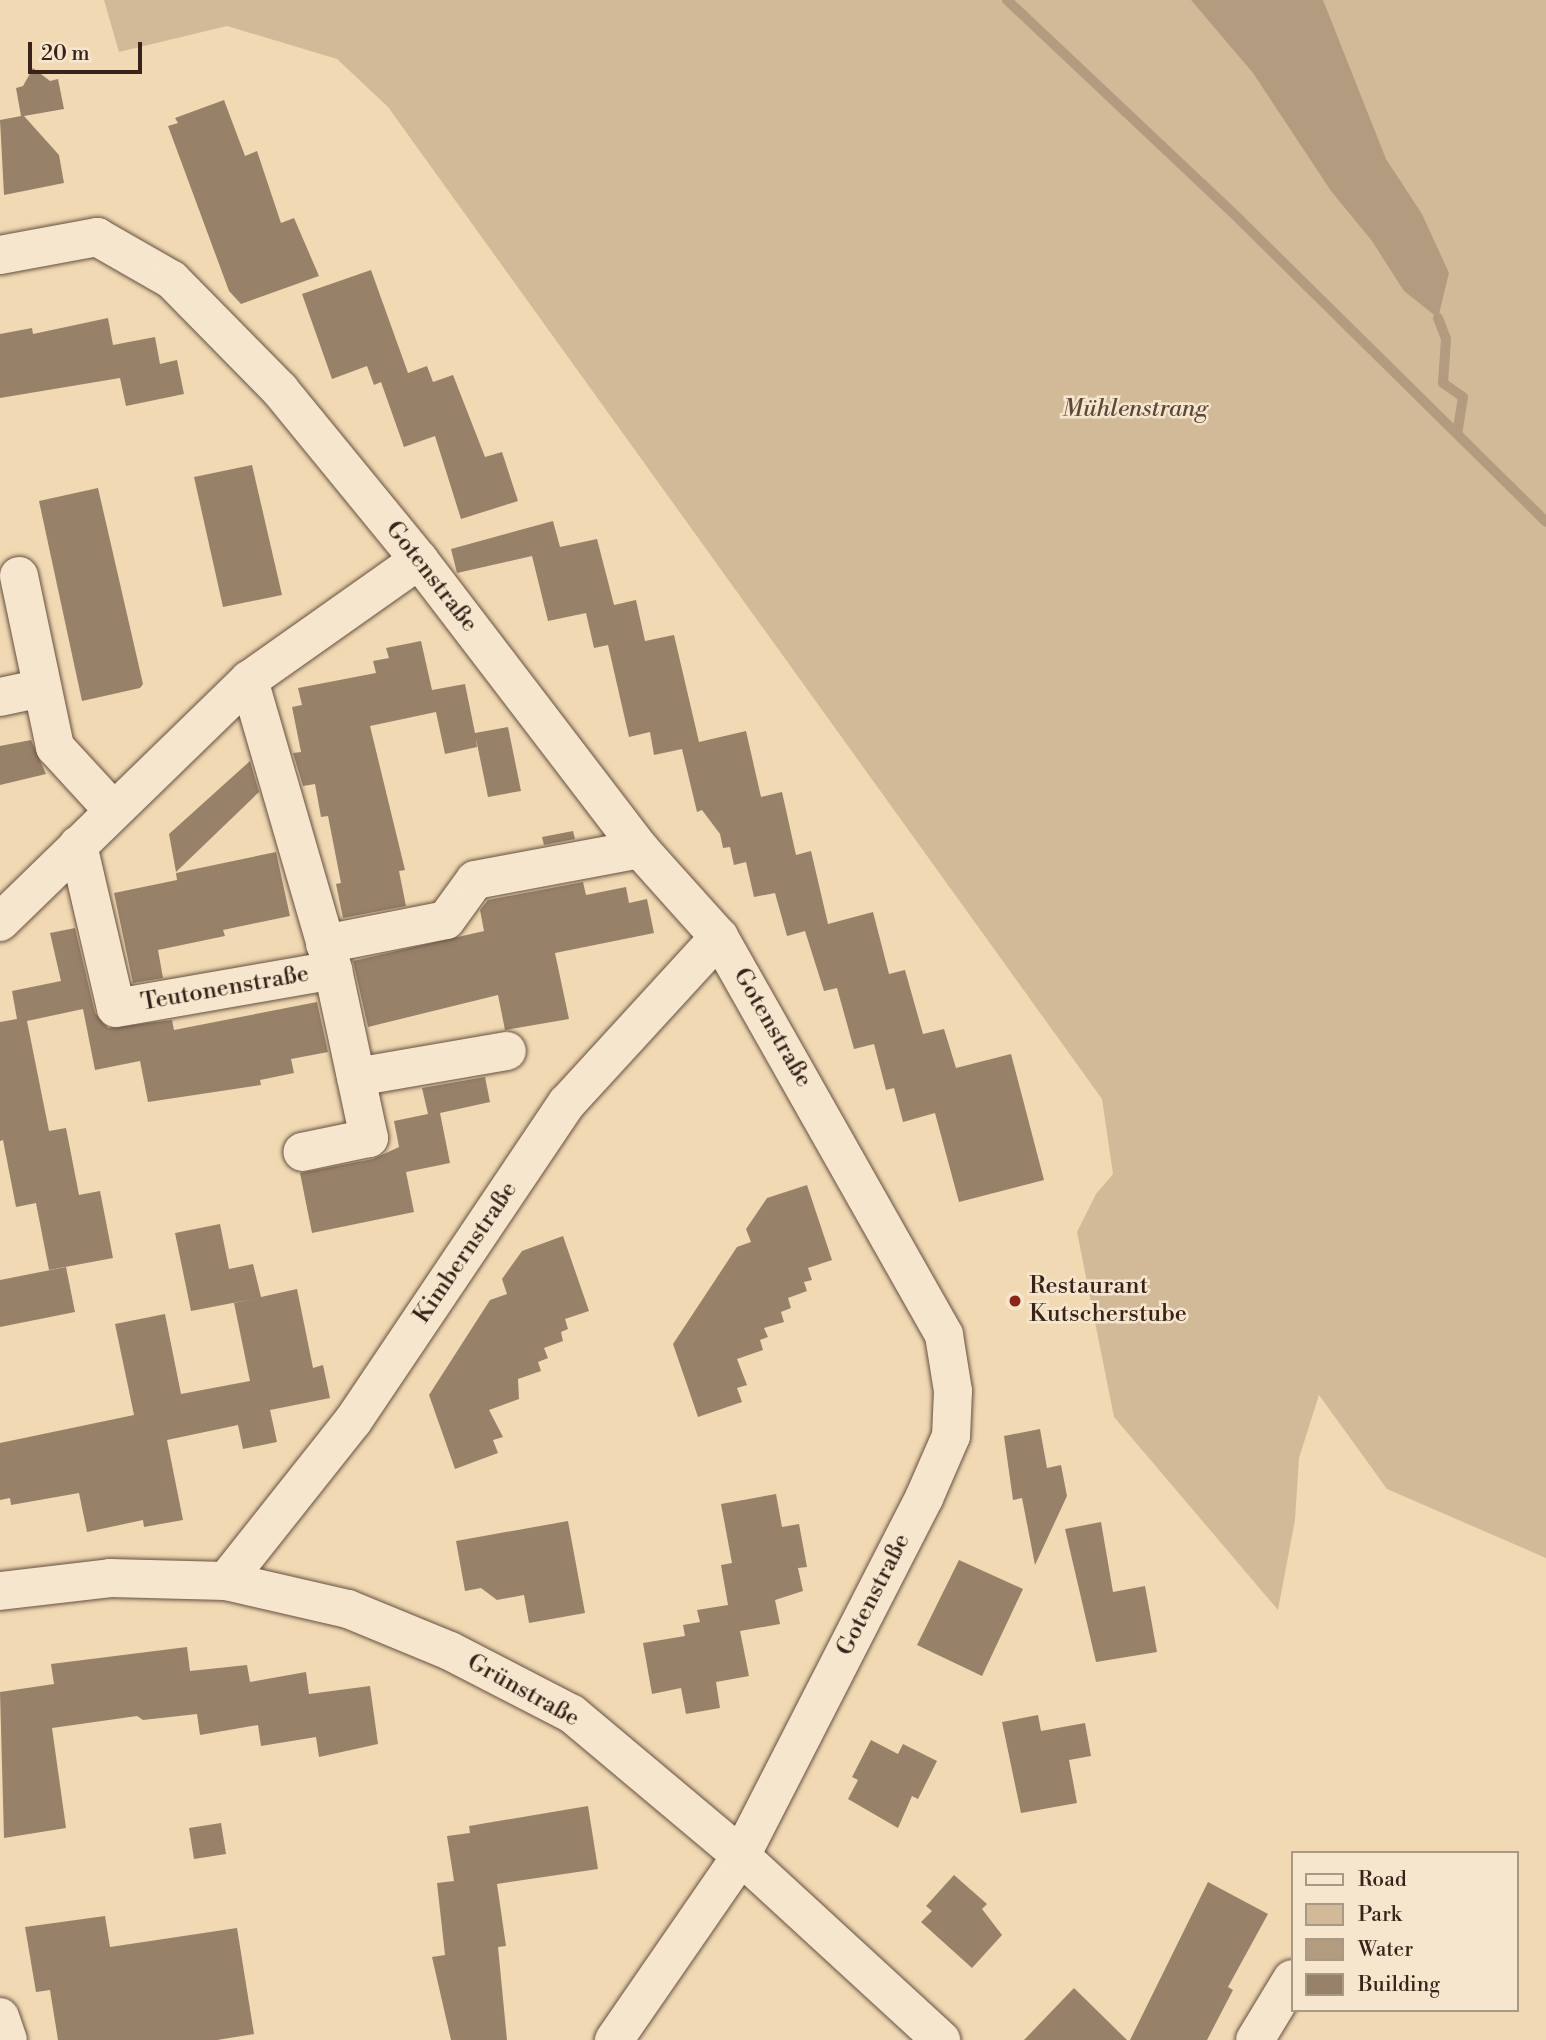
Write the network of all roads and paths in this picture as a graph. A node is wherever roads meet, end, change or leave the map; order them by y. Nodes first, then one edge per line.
1 (0, 255) edge
2 (419, 560) junction
3 (19, 576) dead end
4 (249, 680) junction
5 (42, 688) junction
6 (0, 696) edge
7 (113, 810) junction
8 (78, 845) junction
9 (640, 849) junction
10 (0, 922) edge
11 (719, 937) junction
12 (329, 957) junction
13 (507, 1051) dead end
14 (356, 1077) junction
15 (302, 1152) dead end
16 (226, 1581) junction
17 (0, 1591) edge
18 (741, 1856) junction
19 (1290, 1982) edge
20 (0, 2017) edge
21 (8, 2040) edge
22 (614, 2040) edge
23 (941, 2040) edge
24 (1255, 2040) edge

1 - 2 street, Gotenstraße
2 - 4 street
2 - 9 street, Gotenstraße
3 - 5 street
4 - 7 street
4 - 12 street, Teutonenstraße
5 - 6 street
5 - 7 street
7 - 8 street
8 - 10 street
8 - 12 street, Teutonenstraße
9 - 11 street, Gotenstraße
9 - 12 street, Teutonenstraße
11 - 16 street, Kimbernstraße
11 - 18 street, Gotenstraße
12 - 14 street, Teutonenstraße
13 - 14 street
14 - 15 street, Teutonenstraße
16 - 17 street, Grünstraße
16 - 18 street, Grünstraße
18 - 22 street, Gotenstraße
18 - 23 street, Grünstraße
19 - 24 street
20 - 21 street

